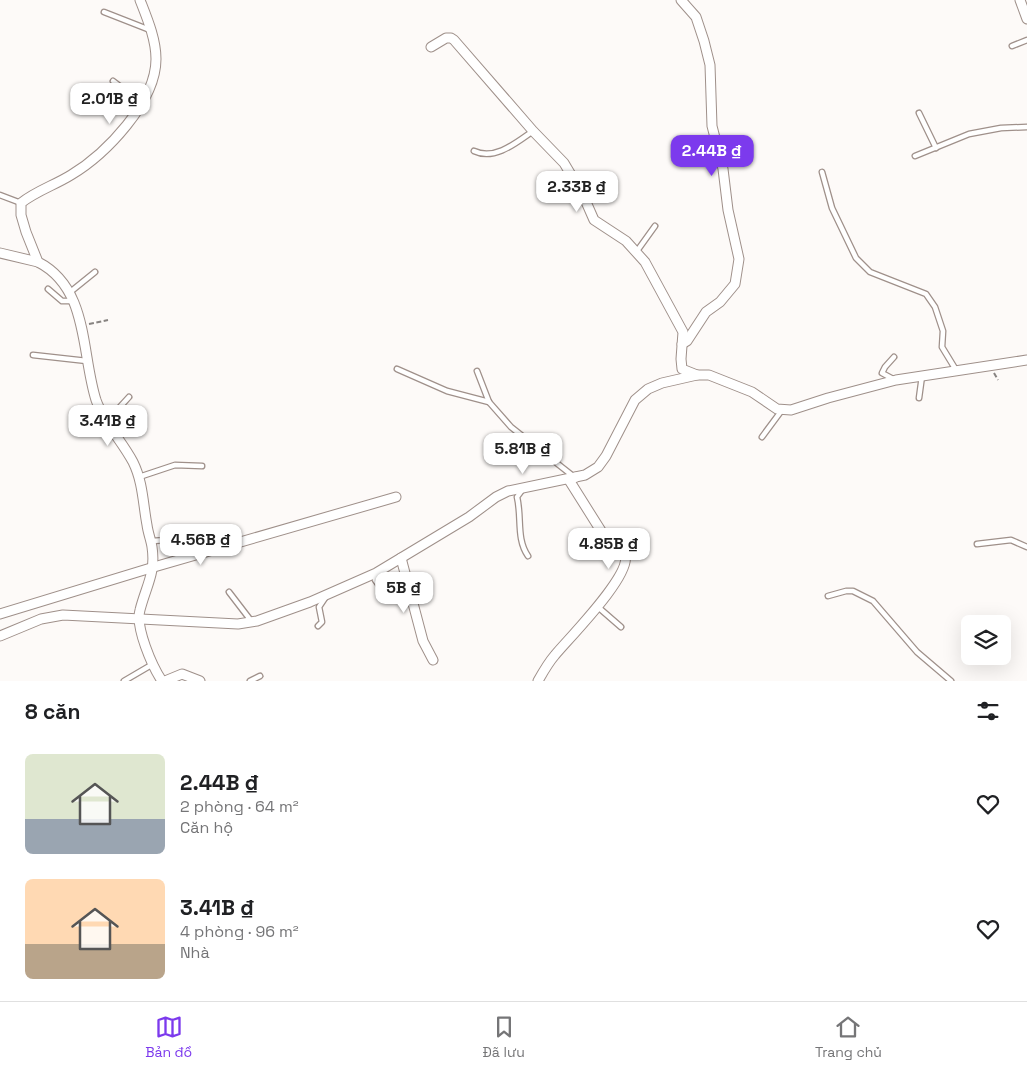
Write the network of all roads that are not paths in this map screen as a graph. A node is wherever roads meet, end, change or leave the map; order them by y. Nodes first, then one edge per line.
1 (140, 0) edge
2 (681, 0) edge
3 (1020, 0) edge
4 (104, 12) dead end
5 (1027, 19) edge
6 (151, 31) junction
7 (1027, 40) edge
8 (1012, 46) dead end
9 (431, 47) dead end
10 (113, 81) dead end
11 (142, 103) junction
12 (919, 113) dead end
13 (1027, 127) edge
14 (533, 131) junction
15 (936, 148) junction
16 (474, 151) dead end
17 (915, 156) dead end
18 (822, 172) dead end
19 (0, 196) edge
20 (21, 208) junction
21 (655, 226) dead end
22 (637, 251) junction
23 (0, 253) edge
24 (38, 262) junction
25 (95, 272) dead end
26 (48, 290) dead end
27 (72, 297) junction
28 (682, 344) junction
29 (33, 355) dead end
30 (894, 356) dead end
31 (1027, 360) edge
32 (89, 361) junction
33 (397, 369) dead end
34 (956, 370) junction
35 (477, 371) dead end
36 (697, 375) junction
37 (922, 376) junction
38 (896, 380) junction
39 (129, 398) dead end
40 (919, 398) dead end
41 (489, 402) junction
42 (782, 410) junction
43 (107, 421) junction
44 (762, 437) dead end
45 (202, 466) dead end
46 (576, 476) junction
47 (139, 477) junction
48 (526, 486) junction
49 (396, 497) dead end
50 (182, 539) dead end
51 (152, 541) junction
52 (977, 544) dead end
53 (1027, 547) edge
54 (528, 556) dead end
55 (401, 558) junction
56 (154, 567) junction
57 (376, 573) junction
58 (229, 592) dead end
59 (385, 594) dead end
60 (328, 595) junction
61 (828, 596) dead end
62 (598, 607) junction
63 (0, 614) edge
64 (138, 617) junction
65 (252, 622) junction
66 (318, 626) dead end
67 (621, 627) dead end
68 (0, 636) edge
69 (433, 660) dead end
70 (153, 664) junction
71 (260, 676) dead end
72 (124, 681) edge
73 (164, 681) edge
74 (200, 681) edge
75 (250, 681) edge
76 (538, 681) edge
77 (950, 681) edge

1 - 6 street
2 - 28 street
3 - 5 street
4 - 6 lane
6 - 11 street
7 - 8 lane
9 - 14 street
10 - 11 lane
11 - 20 street
12 - 15 lane
13 - 15 lane
14 - 16 lane
14 - 22 street
15 - 17 lane
18 - 34 lane
19 - 20 lane
20 - 24 street
21 - 22 lane
22 - 28 street
23 - 24 street
24 - 27 street
25 - 27 lane
26 - 27 lane
27 - 32 street
28 - 36 street
29 - 32 lane
30 - 38 lane
31 - 34 street
32 - 43 street
33 - 41 lane
34 - 37 street
35 - 41 lane
36 - 42 street
36 - 46 street
37 - 38 street
37 - 40 lane
38 - 42 street
39 - 43 lane
41 - 46 lane
42 - 44 lane
43 - 47 street
45 - 47 lane
46 - 48 street
46 - 62 street
47 - 51 street
48 - 54 lane
48 - 55 street
49 - 56 street
50 - 51 lane
51 - 56 street
52 - 53 lane
55 - 57 street
55 - 69 street
56 - 63 street
56 - 64 street
57 - 59 lane
57 - 60 street
58 - 65 lane
60 - 65 street
60 - 66 lane
61 - 77 lane
62 - 67 lane
62 - 76 street
64 - 65 street
64 - 68 street
64 - 70 street
70 - 72 lane
70 - 73 street
71 - 75 lane
73 - 74 street

